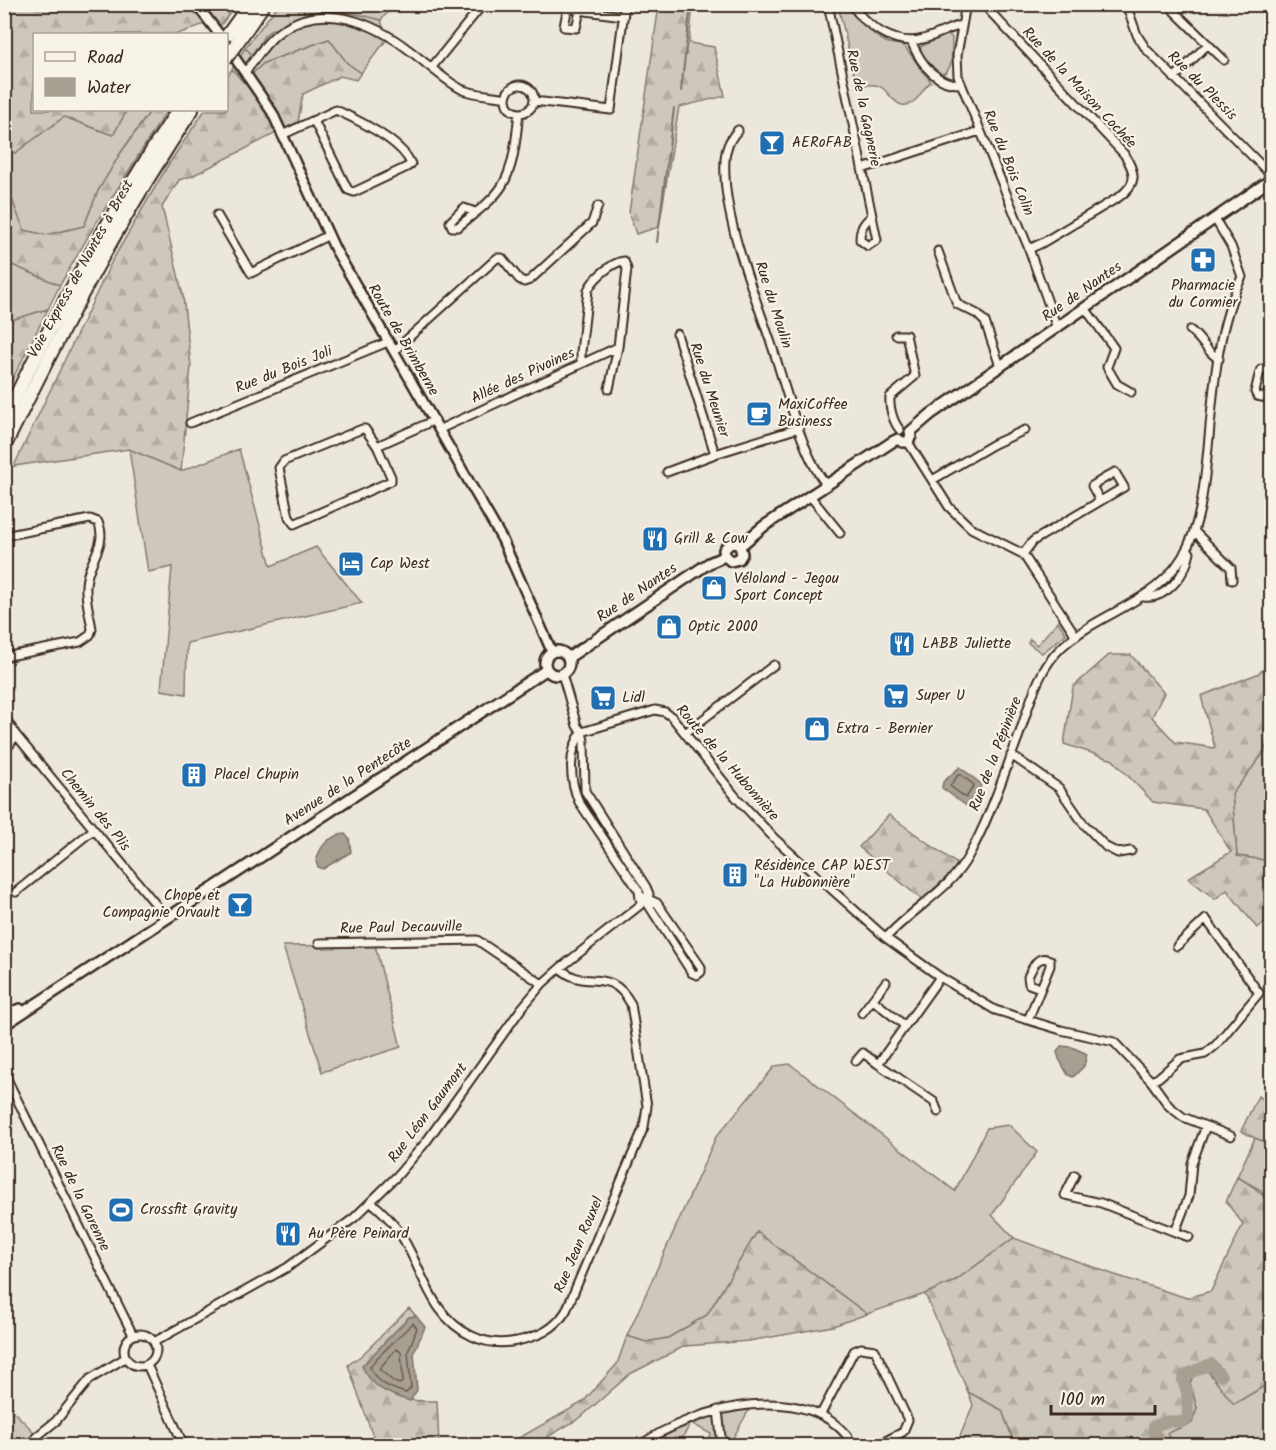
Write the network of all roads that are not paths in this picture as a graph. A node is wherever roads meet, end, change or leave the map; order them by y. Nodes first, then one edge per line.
1 (196, 4) edge
2 (250, 4) edge
3 (264, 4) edge
4 (483, 4) edge
5 (625, 4) edge
6 (828, 4) edge
7 (851, 4) edge
8 (966, 4) edge
9 (983, 4) edge
10 (1126, 4) edge
11 (580, 11) dead end
12 (1174, 11) dead end
13 (622, 16) junction
14 (962, 25) junction
15 (222, 33) edge
16 (228, 37) edge
17 (228, 38) edge
18 (228, 41) edge
19 (910, 41) junction
20 (1208, 44) junction
21 (1224, 60) dead end
22 (432, 68) junction
23 (246, 71) junction
24 (1174, 78) junction
25 (961, 84) junction
26 (506, 98) junction
27 (534, 101) junction
28 (177, 111) edge
29 (191, 111) edge
30 (519, 113) junction
31 (314, 121) junction
32 (738, 130) dead end
33 (980, 131) junction
34 (282, 135) junction
35 (862, 169) junction
36 (1272, 178) edge
37 (598, 206) dead end
38 (475, 212) dead end
39 (217, 215) dead end
40 (872, 216) dead end
41 (1215, 219) junction
42 (329, 235) junction
43 (1029, 249) junction
44 (938, 251) dead end
45 (1085, 308) junction
46 (1057, 328) junction
47 (1190, 330) dead end
48 (677, 334) dead end
49 (896, 335) dead end
50 (388, 342) junction
51 (618, 347) junction
52 (394, 351) junction
53 (1219, 359) junction
54 (581, 364) junction
55 (1000, 366) junction
56 (1272, 372) edge
57 (1272, 377) edge
58 (609, 389) dead end
59 (1131, 392) dead end
60 (1269, 398) edge
61 (4, 420) edge
62 (435, 420) junction
63 (190, 423) dead end
64 (799, 428) junction
65 (440, 429) junction
66 (1025, 430) dead end
67 (904, 436) junction
68 (377, 446) junction
69 (4, 447) edge
70 (715, 454) junction
71 (667, 472) dead end
72 (934, 479) junction
73 (828, 485) junction
74 (810, 496) junction
75 (1100, 501) junction
76 (1194, 531) junction
77 (840, 533) dead end
78 (4, 536) edge
79 (1023, 554) junction
80 (1232, 580) dead end
81 (1076, 636) junction
82 (552, 652) junction
83 (4, 657) edge
84 (568, 658) junction
85 (774, 665) dead end
86 (546, 670) junction
87 (562, 674) junction
88 (4, 716) edge
89 (582, 732) junction
90 (685, 733) junction
91 (16, 735) junction
92 (4, 753) edge
93 (1011, 755) junction
94 (572, 768) junction
95 (584, 768) junction
96 (93, 830) junction
97 (1131, 851) dead end
98 (16, 892) dead end
99 (645, 896) junction
100 (165, 920) junction
101 (886, 938) junction
102 (319, 943) dead end
103 (1177, 946) dead end
104 (560, 968) junction
105 (940, 977) junction
106 (886, 982) dead end
107 (542, 984) junction
108 (60, 988) junction
109 (1040, 988) dead end
110 (873, 1000) junction
111 (862, 1013) dead end
112 (4, 1016) edge
113 (1028, 1020) junction
114 (904, 1024) junction
115 (4, 1025) edge
116 (856, 1061) dead end
117 (878, 1064) junction
118 (4, 1073) edge
119 (1152, 1081) junction
120 (938, 1112) dead end
121 (1206, 1126) junction
122 (1231, 1136) dead end
123 (1075, 1176) dead end
124 (371, 1202) junction
125 (1175, 1232) junction
126 (1189, 1237) dead end
127 (133, 1335) junction
128 (154, 1342) junction
129 (125, 1358) junction
130 (147, 1365) junction
131 (718, 1410) junction
132 (821, 1414) junction
133 (36, 1437) dead end
134 (184, 1446) edge
135 (639, 1446) edge
136 (722, 1446) edge
137 (854, 1446) edge
138 (876, 1446) edge

1 - 15 street, Route de Brimberne
2 - 16 highway
3 - 17 highway
4 - 22 street
5 - 13 street
6 - 35 street, Rue de la Gagnerie
7 - 19 street
8 - 14 street, Rue du Bois Colin
9 - 43 street, Rue de la Maison Cochée
10 - 24 street, Rue du Plessis
11 - 13 street
12 - 20 street
13 - 27 street
14 - 19 street
14 - 25 street, Rue du Bois Colin
18 - 23 street, Route de Brimberne
19 - 25 street
20 - 21 street
20 - 24 street
22 - 23 street
22 - 26 street
23 - 34 street, Route de Brimberne
24 - 36 street, Rue du Plessis
25 - 33 street, Rue du Bois Colin
26 - 27 street
26 - 30 street
27 - 30 street
28 - 61 highway, Voie Express de Nantes à Brest
29 - 69 highway, Voie Express de Nantes à Brest
30 - 38 street
31 - 31 street
31 - 34 street
32 - 64 street, Rue du Moulin
33 - 35 street
33 - 43 street, Rue du Bois Colin
34 - 42 street, Route de Brimberne
35 - 40 street, Rue de la Gagnerie
36 - 41 main road, Rue de Nantes
37 - 52 street
39 - 42 street
41 - 45 main road, Rue de Nantes
41 - 53 street, Rue de la Pépinière
42 - 50 street, Route de Brimberne
43 - 46 street, Rue du Bois Colin
44 - 55 street
45 - 46 main road, Rue de Nantes
45 - 59 street
46 - 55 main road, Rue de Nantes
47 - 53 street
48 - 70 street, Rue du Meunier
49 - 67 street
50 - 52 street, Route de Brimberne
50 - 63 street, Rue du Bois Joli
51 - 54 street, Allée des Pivoines
51 - 54 street
51 - 58 street
52 - 62 street, Route de Brimberne
53 - 76 street, Rue de la Pépinière
54 - 65 street, Allée des Pivoines
55 - 67 main road, Rue de Nantes
56 - 60 street
57 - 60 street
62 - 65 street, Route de Brimberne
62 - 68 street
64 - 70 street, Rue du Meunier
64 - 73 street, Rue du Moulin
65 - 82 street, Route de Brimberne
66 - 72 street
67 - 72 street
67 - 73 main road, Rue de Nantes
68 - 68 street
70 - 71 street, Rue du Meunier
72 - 79 street
73 - 74 main road, Rue de Nantes
74 - 77 street
74 - 84 main road, Rue de Nantes
75 - 75 street
75 - 79 street
76 - 80 street
76 - 81 street, Rue de la Pépinière
78 - 83 street
79 - 81 street
81 - 93 street, Rue de la Pépinière
82 - 84 main road
82 - 86 main road
84 - 87 main road
85 - 90 street
86 - 87 main road
86 - 100 main road, Avenue de la Pentecôte
87 - 89 street
88 - 91 street, Chemin des Plis
89 - 90 street, Route de la Hubonnière
89 - 94 street
89 - 95 street
90 - 101 street, Route de la Hubonnière
91 - 92 street
91 - 96 street, Chemin des Plis
93 - 97 street
93 - 101 street, Rue de la Pépinière
94 - 95 street
94 - 99 street
95 - 99 street
96 - 98 street
96 - 100 street, Chemin des Plis
99 - 99 street
99 - 104 street, Rue Léon Gaumont
100 - 108 main road, Avenue de la Pentecôte
101 - 105 street, Route de la Hubonnière
102 - 107 street, Rue Paul Decauville
103 - 119 street
104 - 107 street, Rue Léon Gaumont
104 - 124 street, Rue Jean Rouxel
105 - 113 street, Route de la Hubonnière
105 - 114 street
106 - 110 street
107 - 124 street, Rue Léon Gaumont
108 - 112 main road
108 - 115 main road
109 - 113 street
110 - 111 street
110 - 114 street
113 - 119 street, Route de la Hubonnière
114 - 117 street
116 - 117 street
117 - 120 street
118 - 127 street, Rue de la Garenne
119 - 121 street, Route de la Hubonnière
121 - 122 street, Route de la Hubonnière
121 - 125 street
123 - 125 street
124 - 128 street, Rue Léon Gaumont
125 - 126 street
127 - 128 street
127 - 129 street
128 - 130 street
129 - 130 street
129 - 133 street
130 - 134 street
131 - 132 street
131 - 135 street
131 - 136 street
132 - 137 street
132 - 138 street

